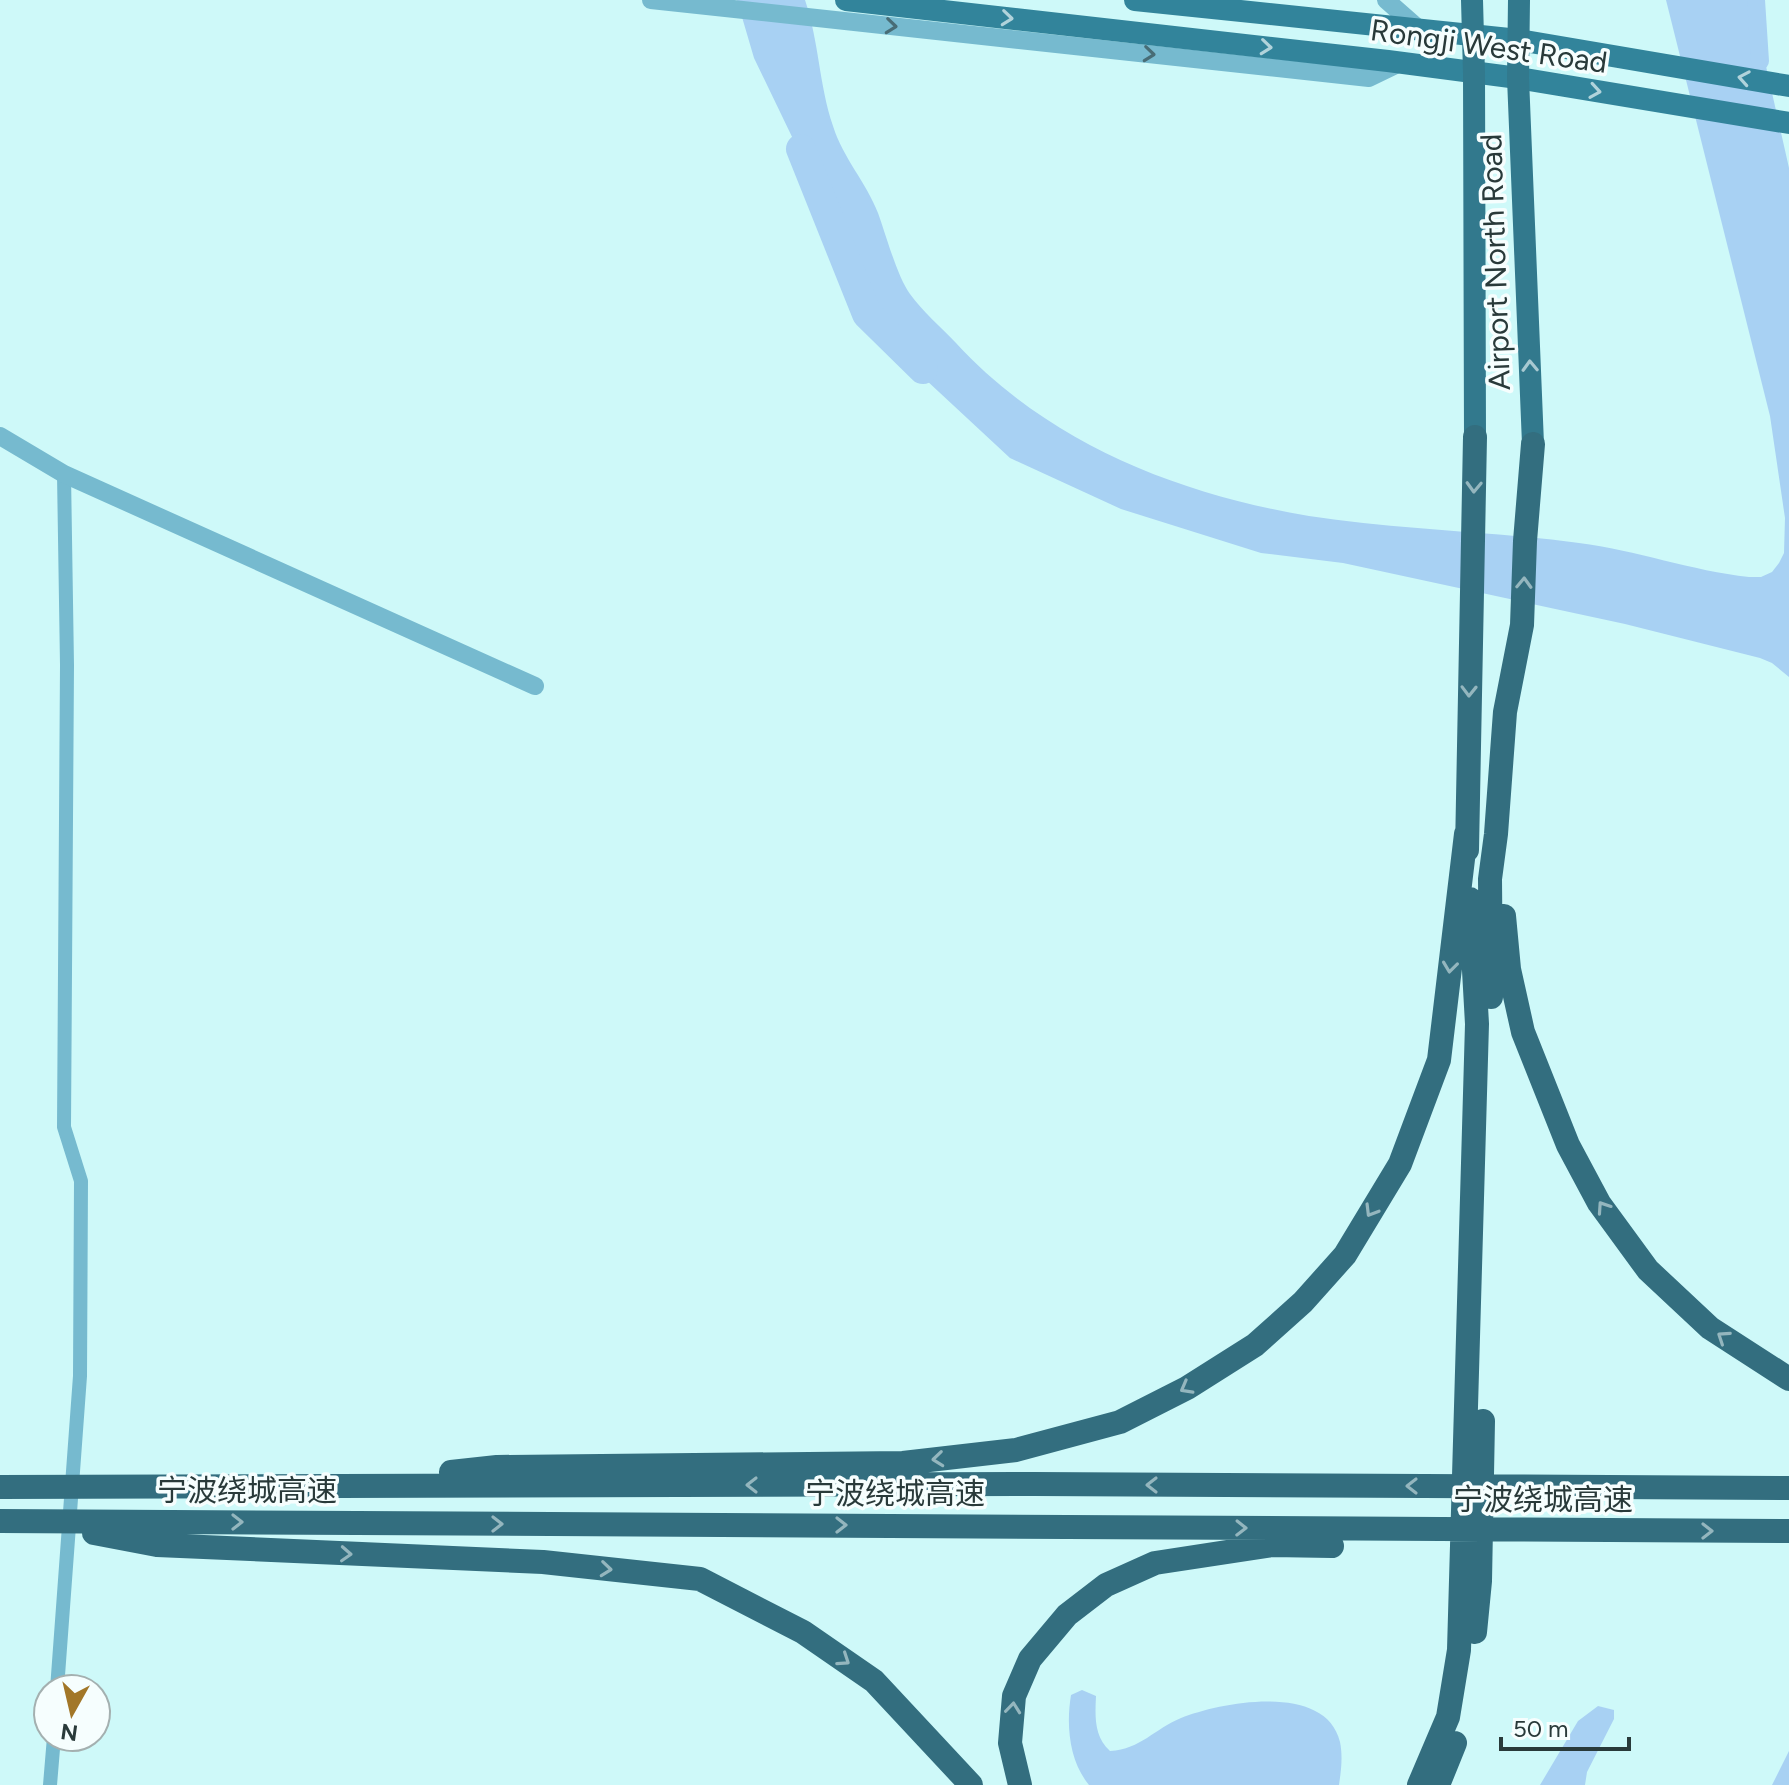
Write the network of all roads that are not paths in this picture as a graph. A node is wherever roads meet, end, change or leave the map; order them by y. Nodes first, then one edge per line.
1 (651, 0) edge
2 (846, 0) edge
3 (1135, 0) edge
4 (1386, 0) edge
5 (1472, 0) edge
6 (1519, 0) edge
7 (1419, 29) junction
8 (1472, 35) junction
9 (1519, 40) junction
10 (1400, 63) junction
11 (1474, 74) junction
12 (1518, 78) junction
13 (1789, 86) edge
14 (1789, 123) edge
15 (0, 436) edge
16 (1475, 437) joint
17 (1533, 444) joint
18 (64, 474) junction
19 (535, 686) dead end
20 (1466, 834) junction
21 (1496, 834) junction
22 (1484, 1024) junction
23 (1789, 1379) edge
24 (344, 1486) junction
25 (10, 1487) edge
26 (1789, 1488) edge
27 (0, 1521) edge
28 (1789, 1531) edge
29 (1629, 1532) junction
30 (158, 1534) junction
31 (58, 1673) edge
32 (53, 1753) edge
33 (50, 1785) edge
34 (971, 1785) edge
35 (1020, 1785) edge
36 (1419, 1785) edge
37 (1438, 1785) edge

1 -> 10 street
2 -> 10 main road, Rongji West Road
3 - 7 main road, Rongji West Road
4 - 7 street
5 - 8 highway
6 - 9 highway
7 - 8 main road, Rongji West Road
8 - 9 main road, Rongji West Road
8 - 11 highway, Airport North Road
9 - 12 highway, Airport North Road
13 -> 9 main road, Rongji West Road
10 - 11 main road, Rongji West Road
11 - 12 main road, Rongji West Road
11 - 16 highway, Airport North Road
12 -> 14 main road, Rongji West Road
17 -> 12 highway, Airport North Road
15 - 18 street
16 -> 20 highway
21 -> 17 highway
18 - 19 street
18 - 31 street
20 - 22 highway
20 -> 24 highway
21 - 22 highway
23 -> 21 highway
22 - 36 highway
22 - 37 highway
24 - 25 highway, 宁波绕城高速
26 -> 24 highway, 宁波绕城高速
27 - 30 highway
29 -> 28 highway, 宁波绕城高速
30 -> 29 highway, 宁波绕城高速
35 -> 29 highway
30 -> 34 highway
32 - 33 street

